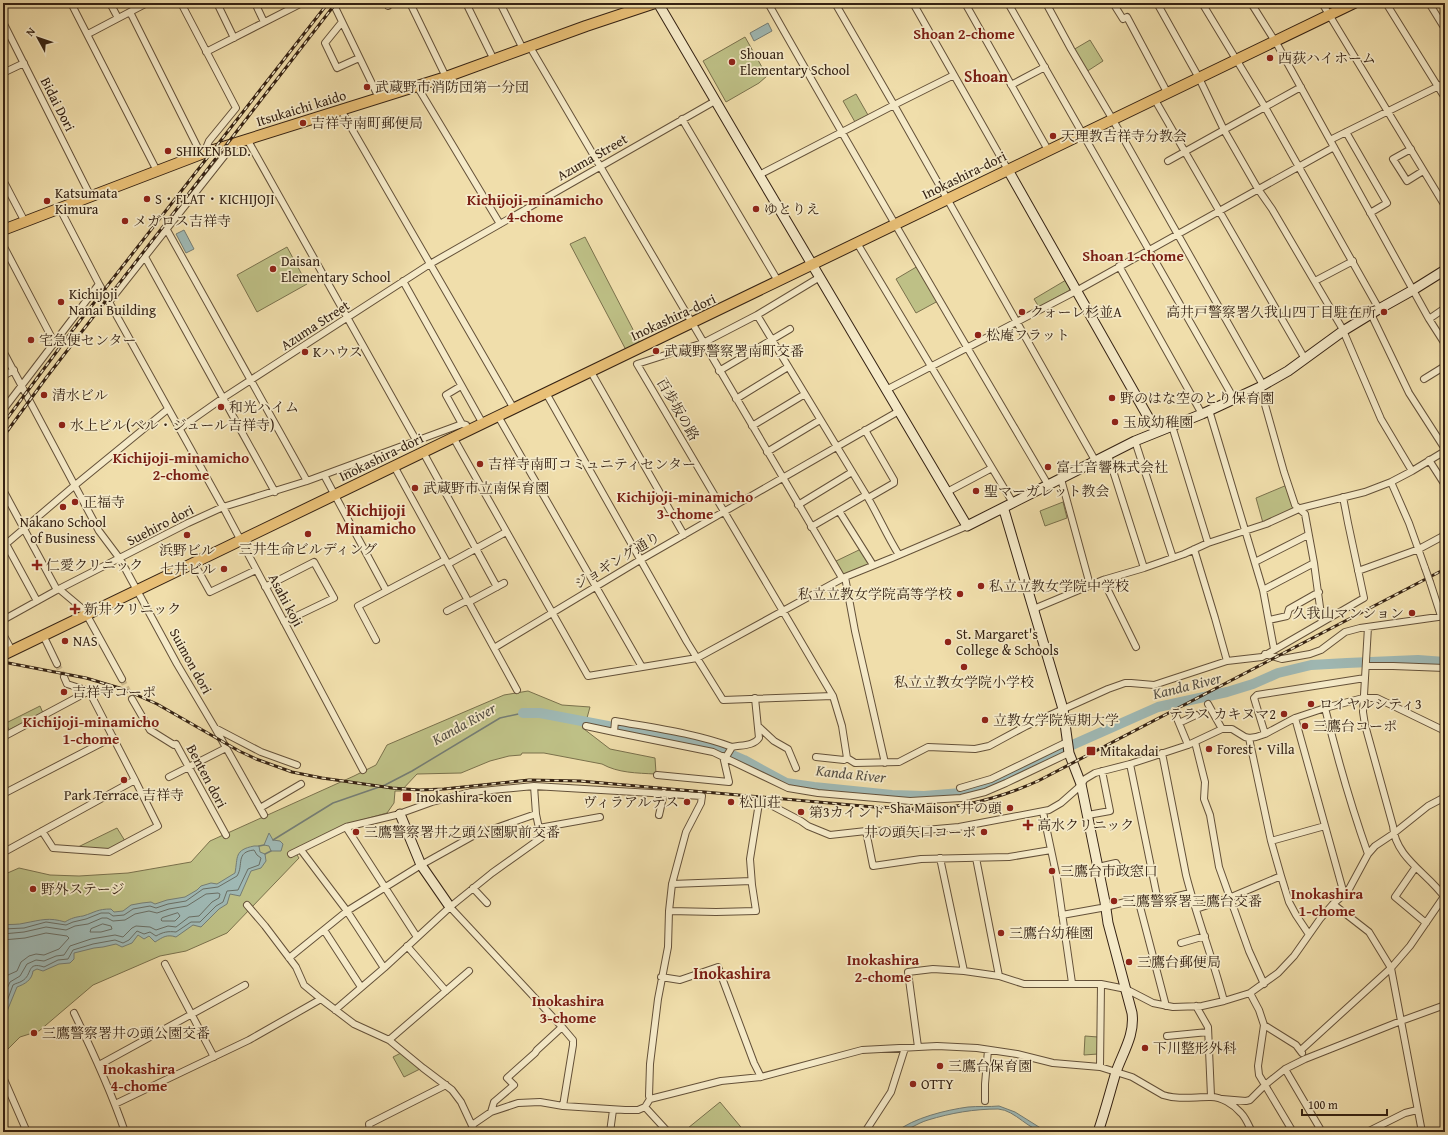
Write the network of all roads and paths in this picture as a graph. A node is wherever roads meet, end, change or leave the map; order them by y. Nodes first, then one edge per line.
1 (71, 3) edge
2 (110, 3) edge
3 (147, 3) edge
4 (181, 3) edge
5 (217, 3) edge
6 (255, 3) edge
7 (302, 3) edge
8 (333, 3) edge
9 (410, 3) edge
10 (466, 3) edge
11 (500, 3) edge
12 (655, 3) edge
13 (658, 3) edge
14 (768, 3) edge
15 (836, 3) edge
16 (912, 3) edge
17 (965, 3) edge
18 (1008, 3) edge
19 (1046, 3) edge
20 (1113, 3) edge
21 (1157, 3) edge
22 (1202, 3) edge
23 (1251, 3) edge
24 (1322, 3) edge
25 (1354, 3) edge
26 (1386, 3) edge
27 (1429, 3) edge
28 (130, 12) junction
29 (1329, 15) junction
30 (118, 18) junction
31 (3, 22) edge
32 (264, 22) junction
33 (342, 22) junction
34 (1445, 29) edge
35 (88, 34) junction
36 (234, 38) junction
37 (1275, 42) junction
38 (526, 48) junction
39 (206, 52) junction
40 (360, 58) junction
41 (494, 60) junction
42 (1237, 60) junction
43 (24, 63) junction
44 (1045, 67) junction
45 (3, 73) edge
46 (954, 75) junction
47 (446, 77) junction
48 (1199, 78) junction
49 (1445, 83) edge
50 (1011, 85) junction
51 (416, 86) junction
52 (1438, 86) junction
53 (1301, 87) junction
54 (1168, 94) junction
55 (379, 98) junction
56 (1445, 98) edge
57 (1155, 100) junction
58 (715, 101) junction
59 (894, 105) junction
60 (1265, 107) junction
61 (341, 110) junction
62 (1388, 111) junction
63 (682, 120) junction
64 (1113, 120) junction
65 (1224, 130) junction
66 (842, 132) junction
67 (1346, 132) junction
68 (1083, 134) junction
69 (247, 139) junction
70 (1330, 140) junction
71 (235, 142) junction
72 (1334, 147) junction
73 (1410, 149) junction
74 (1048, 150) junction
75 (1185, 151) junction
76 (203, 153) junction
77 (1168, 161) dead end
78 (600, 167) junction
79 (1298, 167) junction
80 (1008, 170) junction
81 (157, 171) junction
82 (1424, 171) junction
83 (759, 175) junction
84 (3, 180) edge
85 (1258, 189) junction
86 (91, 197) junction
87 (947, 199) junction
88 (1445, 206) edge
89 (60, 209) junction
90 (1219, 211) junction
91 (1370, 213) junction
92 (25, 222) junction
93 (500, 224) junction
94 (896, 224) junction
95 (3, 230) edge
96 (167, 230) junction
97 (1177, 234) junction
98 (858, 244) junction
99 (3, 246) edge
100 (1149, 250) junction
101 (145, 258) junction
102 (1353, 261) junction
103 (430, 264) junction
104 (813, 264) junction
105 (1119, 266) junction
106 (1445, 270) edge
107 (820, 277) junction
108 (403, 281) junction
109 (778, 281) junction
110 (1315, 281) junction
111 (99, 284) junction
112 (1413, 290) junction
113 (1076, 291) junction
114 (109, 302) junction
115 (1445, 308) edge
116 (1375, 311) junction
117 (757, 315) junction
118 (348, 318) junction
119 (1429, 319) junction
120 (1017, 322) junction
121 (691, 324) junction
122 (790, 329) dead end
123 (1343, 331) junction
124 (772, 340) junction
125 (54, 342) junction
126 (703, 343) junction
127 (1445, 344) edge
128 (967, 348) junction
129 (3, 351) edge
130 (1305, 359) junction
131 (1445, 366) edge
132 (788, 367) junction
133 (931, 367) junction
134 (14, 370) junction
135 (719, 371) junction
136 (591, 372) junction
137 (3, 376) edge
138 (1424, 379) dead end
139 (250, 380) junction
140 (22, 385) junction
141 (462, 386) junction
142 (1262, 386) junction
143 (886, 390) junction
144 (546, 393) junction
145 (805, 394) junction
146 (223, 398) junction
147 (736, 399) junction
148 (1234, 399) junction
149 (168, 409) junction
150 (514, 409) junction
151 (3, 410) edge
152 (898, 411) junction
153 (1206, 412) junction
154 (498, 416) junction
155 (820, 420) junction
156 (462, 424) junction
157 (483, 424) junction
158 (752, 426) junction
159 (1172, 426) junction
160 (179, 429) junction
161 (471, 429) junction
162 (865, 430) junction
163 (1156, 431) junction
164 (453, 437) junction
165 (416, 440) junction
166 (1135, 441) junction
167 (836, 447) junction
168 (1445, 450) edge
169 (423, 452) junction
170 (767, 452) junction
171 (1108, 455) junction
172 (1429, 460) junction
173 (1096, 462) junction
174 (394, 466) junction
175 (992, 468) junction
176 (1412, 471) junction
177 (852, 472) junction
178 (324, 475) junction
179 (782, 478) junction
180 (1061, 479) junction
181 (307, 481) junction
182 (1391, 482) junction
183 (1050, 485) junction
184 (1445, 485) edge
185 (74, 486) junction
186 (3, 490) edge
187 (274, 492) junction
188 (947, 492) junction
189 (334, 494) junction
190 (867, 497) junction
191 (1344, 497) junction
192 (1013, 503) junction
193 (798, 505) junction
194 (222, 507) junction
195 (1298, 509) junction
196 (1000, 510) junction
197 (840, 511) junction
198 (724, 512) junction
199 (967, 526) junction
200 (812, 527) junction
201 (24, 528) junction
202 (1246, 531) junction
203 (506, 532) junction
204 (684, 535) junction
205 (1308, 535) junction
206 (1445, 535) edge
207 (240, 540) junction
208 (1208, 542) junction
209 (476, 549) junction
210 (1194, 549) junction
211 (1419, 549) junction
212 (899, 555) junction
213 (1173, 558) junction
214 (120, 559) junction
215 (640, 560) junction
216 (447, 562) junction
217 (1255, 562) junction
218 (194, 563) junction
219 (1314, 563) junction
220 (873, 565) junction
221 (1144, 568) junction
222 (256, 570) junction
223 (1358, 571) junction
224 (843, 577) junction
225 (1102, 580) junction
226 (504, 583) dead end
227 (1090, 585) junction
228 (497, 587) junction
229 (596, 587) junction
230 (265, 588) junction
231 (58, 590) junction
232 (138, 590) junction
233 (386, 590) junction
234 (1263, 590) junction
235 (1319, 592) junction
236 (37, 601) junction
237 (469, 602) junction
238 (447, 611) dead end
239 (782, 611) junction
240 (1035, 612) junction
241 (552, 613) junction
242 (87, 614) junction
243 (1443, 616) edge
244 (3, 620) edge
245 (1269, 620) junction
246 (284, 622) junction
247 (1322, 622) junction
248 (1368, 627) junction
249 (3, 634) edge
250 (43, 635) junction
251 (376, 640) dead end
252 (1136, 647) dead end
253 (494, 648) junction
254 (1274, 649) junction
255 (7, 653) edge
256 (1265, 654) junction
257 (697, 658) junction
258 (1227, 661) junction
259 (1366, 663) junction
260 (57, 664) tunnel mouth
261 (642, 667) junction
262 (1445, 668) edge
263 (64, 677) tunnel mouth
264 (1365, 678) junction
265 (122, 679) tunnel mouth
266 (517, 690) dead end
267 (89, 691) junction
268 (834, 696) junction
269 (755, 698) junction
270 (1363, 698) junction
271 (132, 699) tunnel mouth
272 (1208, 704) dead end
273 (1325, 708) junction
274 (1063, 709) junction
275 (1196, 715) dead end
276 (1294, 718) junction
277 (586, 726) dead end
278 (759, 727) junction
279 (215, 728) junction
280 (614, 729) junction
281 (1222, 729) junction
282 (1445, 731) edge
283 (1265, 734) junction
284 (3, 737) edge
285 (113, 737) junction
286 (1249, 738) junction
287 (1067, 742) junction
288 (1195, 742) junction
289 (1188, 745) junction
290 (226, 748) junction
291 (731, 748) junction
292 (1162, 752) junction
293 (1069, 753) junction
294 (725, 756) junction
295 (816, 757) dead end
296 (847, 758) junction
297 (885, 763) junction
298 (1130, 764) junction
299 (297, 765) dead end
300 (188, 767) junction
301 (796, 768) dead end
302 (363, 770) dead end
303 (1102, 771) junction
304 (658, 775) dead end
305 (169, 777) dead end
306 (135, 780) junction
307 (302, 784) dead end
308 (1081, 784) junction
309 (534, 786) junction
310 (960, 788) dead end
311 (664, 793) junction
312 (3, 794) edge
313 (1445, 797) edge
314 (260, 808) junction
315 (1043, 812) junction
316 (400, 814) junction
317 (536, 814) junction
318 (264, 815) dead end
319 (659, 815) dead end
320 (1088, 815) junction
321 (600, 817) dead end
322 (1325, 826) junction
323 (346, 827) junction
324 (539, 828) junction
325 (42, 831) junction
326 (866, 831) junction
327 (1393, 834) junction
328 (226, 835) dead end
329 (1271, 841) junction
330 (4, 848) edge
331 (301, 850) junction
332 (1051, 850) junction
333 (291, 854) dead end
334 (1368, 854) junction
335 (940, 858) junction
336 (976, 858) junction
337 (421, 865) junction
338 (1098, 867) junction
339 (1415, 868) junction
340 (1119, 871) dead end
341 (1281, 876) junction
342 (751, 881) junction
343 (672, 884) junction
344 (386, 887) junction
345 (473, 888) junction
346 (1190, 893) junction
347 (1344, 894) junction
348 (1445, 896) edge
349 (1229, 898) junction
350 (487, 902) dead end
351 (1334, 904) junction
352 (248, 905) dead end
353 (1106, 906) junction
354 (450, 907) junction
355 (1196, 909) junction
356 (347, 911) junction
357 (669, 911) junction
358 (1062, 915) junction
359 (1426, 923) junction
360 (324, 930) junction
361 (1308, 933) junction
362 (1204, 936) junction
363 (417, 937) junction
364 (1181, 943) dead end
365 (407, 946) junction
366 (289, 958) junction
367 (165, 964) dead end
368 (384, 968) junction
369 (1391, 968) junction
370 (469, 971) dead end
371 (964, 971) junction
372 (999, 976) junction
373 (661, 977) junction
374 (1072, 983) junction
375 (1101, 984) junction
376 (1264, 984) junction
377 (245, 985) dead end
378 (361, 987) junction
379 (1126, 989) junction
380 (446, 991) junction
381 (1250, 993) junction
382 (321, 999) junction
383 (1224, 1001) junction
384 (1445, 1005) edge
385 (1166, 1006) junction
386 (1196, 1006) junction
387 (335, 1010) junction
388 (74, 1013) dead end
389 (192, 1015) junction
390 (1401, 1021) junction
391 (1264, 1025) junction
392 (562, 1027) junction
393 (1208, 1032) junction
394 (1166, 1036) dead end
395 (389, 1040) junction
396 (918, 1047) junction
397 (905, 1048) junction
398 (988, 1050) junction
399 (1301, 1050) junction
400 (214, 1057) junction
401 (1305, 1059) junction
402 (99, 1065) junction
403 (1100, 1067) junction
404 (1284, 1069) junction
405 (1117, 1072) junction
406 (3, 1077) edge
407 (761, 1077) junction
408 (446, 1085) junction
409 (1266, 1085) junction
410 (1211, 1096) junction
411 (650, 1099) junction
412 (985, 1100) dead end
413 (1231, 1102) junction
414 (115, 1104) junction
415 (563, 1106) junction
416 (644, 1107) junction
417 (613, 1110) junction
418 (1417, 1110) junction
419 (491, 1112) junction
420 (472, 1125) junction
421 (1420, 1131) edge
422 (27, 1132) edge
423 (125, 1132) edge
424 (370, 1132) edge
425 (475, 1132) edge
426 (610, 1132) edge
427 (668, 1132) edge
428 (865, 1132) edge
429 (1098, 1132) edge
430 (1252, 1132) edge
431 (1293, 1132) edge
432 (1322, 1132) edge
433 (1367, 1132) edge

1 - 35 street
2 - 30 street
3 - 28 street
4 - 39 street
5 - 36 street
6 - 32 street
7 - 32 street
8 - 33 street
9 - 47 street
10 - 41 street
11 - 38 street
12 - 38 main road, Itsukaichi kaido
13 - 58 street
14 - 66 street
15 - 59 street
16 - 46 street
17 - 50 street
18 - 44 street
19 - 64 street
20 - 54 street
21 - 48 street
22 - 42 street
23 - 37 street
24 - 29 street
25 - 29 main road, Inokashira-dori
26 - 52 street
27 - 34 street
28 - 30 street
28 - 76 street
29 - 37 main road, Inokashira-dori
29 - 62 street
30 - 35 street
31 - 43 street, Bidai Dori
32 - 36 street
33 - 40 street
33 - 40 street
35 - 81 street
36 - 39 street
37 - 42 main road, Inokashira-dori
37 - 53 street
38 - 41 main road, Itsukaichi kaido
38 - 78 street
39 - 76 street
40 - 55 street
41 - 47 main road, Itsukaichi kaido
42 - 48 main road, Inokashira-dori
42 - 60 street
43 - 45 street
43 - 86 street, Bidai Dori
44 - 50 street
44 - 68 street
46 - 59 street
46 - 80 street
47 - 51 main road, Itsukaichi kaido
48 - 54 main road, Inokashira-dori
48 - 65 street
49 - 52 street
50 - 74 street
51 - 55 main road, Itsukaichi kaido
51 - 93 street
52 - 56 street
52 - 62 street
53 - 60 street
53 - 70 street
54 - 57 main road, Inokashira-dori
55 - 61 main road, Itsukaichi kaido
57 - 64 main road, Inokashira-dori
57 - 75 street
58 - 63 street, Azuma Street
58 - 83 street
59 - 66 street
59 - 87 street
60 - 65 street
60 - 79 street
61 - 69 main road, Itsukaichi kaido
61 - 103 street
62 - 67 street
62 - 73 street
63 - 78 street, Azuma Street
63 - 109 street
64 - 68 main road, Inokashira-dori
64 - 97 street
65 - 75 street
65 - 85 street
66 - 83 street
66 - 94 street
67 - 70 street
67 - 91 street
68 - 74 main road, Inokashira-dori
68 - 100 street
69 - 71 main road, Itsukaichi kaido
69 - 118 street
70 - 72 street
71 - 76 main road, Itsukaichi kaido
71 - 96 street
72 - 79 street
72 - 91 street
73 - 82 street
73 - 82 street
74 - 80 main road, Inokashira-dori
75 - 77 street
75 - 90 street
76 - 81 main road, Itsukaichi kaido
78 - 93 street, Azuma Street
78 - 121 street
79 - 85 street
79 - 102 street
80 - 87 main road, Inokashira-dori
80 - 113 street
81 - 86 main road, Itsukaichi kaido
82 - 88 street
83 - 104 street
84 - 92 street
85 - 90 street
85 - 110 street
86 - 89 main road, Itsukaichi kaido
87 - 94 main road, Inokashira-dori
87 - 120 street
89 - 92 main road, Itsukaichi kaido
89 - 111 street, Asahi koji
90 - 97 street
90 - 130 street
91 - 112 street
92 - 95 main road, Itsukaichi kaido
93 - 103 street, Azuma Street
94 - 98 main road, Inokashira-dori
94 - 128 street
96 - 101 street
96 - 139 street
97 - 100 street
97 - 142 street
98 - 104 main road, Inokashira-dori
98 - 133 street
99 - 125 street
100 - 105 street
100 - 148 street
101 - 114 street
101 - 146 street
102 - 110 street
102 - 116 street
103 - 108 street, Azuma Street
103 - 150 street
104 - 107 street
104 - 109 main road, Inokashira-dori
105 - 113 street
105 - 153 street
106 - 112 street
107 - 117 street
107 - 143 street
108 - 118 street, Azuma Street
108 - 141 street
109 - 121 main road, Inokashira-dori
110 - 123 street
111 - 114 street, Asahi koji
111 - 125 street
112 - 116 street
112 - 119 street
113 - 120 street
113 - 163 street
114 - 149 street, Asahi koji
115 - 119 street
116 - 123 street
116 - 168 street
117 - 124 street
117 - 126 street
118 - 139 street, Azuma Street
118 - 165 street
119 - 127 street
120 - 128 street
120 - 173 street
121 - 126 street
121 - 136 main road, Inokashira-dori
122 - 124 street
123 - 130 street
123 - 176 street
124 - 132 street
124 - 135 street
125 - 140 street
126 - 135 street
126 - 198 street, 百歩坂の路
128 - 133 street
128 - 183 street
129 - 134 street, Suimon dori
130 - 142 street
131 - 138 street
132 - 145 street
132 - 147 street
133 - 143 street
133 - 175 street
134 - 137 street
134 - 140 street, Suimon dori
135 - 147 street
136 - 144 main road, Inokashira-dori
136 - 204 street
139 - 146 street, Azuma Street
139 - 181 street
140 - 151 street
140 - 185 street, Suimon dori
141 - 156 street
141 - 157 street
142 - 148 street
142 - 195 street
143 - 152 street
144 - 150 main road, Inokashira-dori
144 - 215 street
145 - 155 street
145 - 158 street
146 - 160 street, Azuma Street
146 - 187 street
147 - 158 street
148 - 153 street
149 - 160 street, Asahi koji
149 - 185 street
150 - 154 main road, Inokashira-dori
152 - 162 street, ジョギング通り
152 - 188 street
153 - 159 street
153 - 202 street
154 - 157 main road, Inokashira-dori
154 - 229 street
155 - 167 street
155 - 170 street
156 - 161 street
156 - 165 street
157 - 161 main road, Inokashira-dori
158 - 170 street
159 - 163 street
159 - 208 street
160 - 194 street, Asahi koji
161 - 164 main road, Inokashira-dori
162 - 167 street, ジョギング通り
162 - 190 street
163 - 166 street
164 - 169 main road, Inokashira-dori
164 - 203 street
165 - 178 street
166 - 171 street
166 - 213 street
167 - 177 street
167 - 179 street, ジョギング通り
168 - 172 street
169 - 174 main road, Inokashira-dori
169 - 209 street
170 - 179 street
171 - 173 street
171 - 221 street
172 - 176 street
172 - 184 street
173 - 180 street
174 - 189 main road, Inokashira-dori
174 - 216 street
175 - 188 street
175 - 192 street
176 - 182 street
177 - 190 street
177 - 193 street
178 - 181 street
178 - 189 street
179 - 193 street
179 - 198 street, ジョギング通り
180 - 183 street
180 - 227 street
181 - 187 street
182 - 191 street
182 - 211 street
183 - 192 street
185 - 201 street
185 - 214 street, Suimon dori
186 - 201 street
187 - 194 street, Suehiro dori
188 - 199 street
189 - 207 main road, Inokashira-dori
189 - 233 street
190 - 197 street
190 - 212 street
191 - 195 street
191 - 223 street
192 - 196 street
193 - 200 street
194 - 207 street, Asahi koji
194 - 214 street, Suehiro dori
195 - 202 street
195 - 205 street
196 - 199 street
196 - 240 street
197 - 200 street
197 - 220 street
198 - 204 street, ジョギング通り
198 - 239 street, 百歩坂の路
199 - 212 street
200 - 224 street
201 - 231 street
201 - 236 street
202 - 208 street
202 - 217 street
203 - 209 street
203 - 241 street
204 - 215 street, ジョギング通り
205 - 217 street
205 - 219 street
206 - 211 street
207 - 218 main road, Inokashira-dori
207 - 222 street, Asahi koji
208 - 210 street
209 - 216 street
209 - 228 street
210 - 213 street
210 - 258 street
211 - 223 street
211 - 243 street, bridge
212 - 220 street
213 - 221 street
214 - 231 street, Suehiro dori
214 - 232 street, Suimon dori
215 - 229 street, ジョギング通り
215 - 257 street
216 - 233 street
216 - 237 street
217 - 234 street
218 - 222 street
218 - 232 main road, Inokashira-dori
219 - 234 street
219 - 235 street
220 - 224 street
221 - 225 street
222 - 230 street, Asahi koji
223 - 247 street
224 - 239 street
224 - 297 street
225 - 227 street
225 - 252 street
226 - 228 street
227 - 240 street
228 - 237 street
229 - 241 street, ジョギング通り
229 - 261 street
230 - 246 street, Asahi koji
230 - 246 street
231 - 236 street, Suehiro dori
231 - 242 street
232 - 242 main road, Inokashira-dori
232 - 279 street, Suimon dori
233 - 251 street
234 - 245 street
235 - 245 street
235 - 247 street
236 - 244 street, Suehiro dori
237 - 238 street
237 - 253 street
239 - 257 street
239 - 268 street, 百歩坂の路
240 - 274 street
241 - 253 street, ジョギング通り
241 - 261 street
242 - 250 main road, Inokashira-dori
242 - 265 street
243 - 248 street
245 - 254 street
246 - 302 street, Asahi koji
247 - 254 street
248 - 256 street
248 - 259 street
249 - 255 street
250 - 255 main road, Inokashira-dori
250 - 260 street
253 - 266 street
254 - 256 street
256 - 258 street
257 - 261 street
257 - 269 street
258 - 274 street
259 - 262 street
259 - 264 street
263 - 267 street
264 - 270 street
264 - 283 street
267 - 284 street
267 - 285 street
268 - 269 street
268 - 296 street, 百歩坂の路
269 - 278 street
270 - 273 street
270 - 282 street
270 - 327 street
271 - 300 street, Benten dori
272 - 281 street
273 - 276 street
273 - 334 street
274 - 287 street
274 - 297 street
275 - 289 street
276 - 283 street
276 - 322 street
277 - 280 street
278 - 291 street
278 - 301 street
279 - 290 street, Suimon dori
279 - 299 street
280 - 291 street
280 - 294 street
281 - 286 street
281 - 288 street
283 - 286 street
285 - 306 street
285 - 312 street
286 - 329 street
287 - 293 street
287 - 310 street
288 - 289 street
288 - 349 street
289 - 292 street
290 - 300 street
290 - 314 street, Suimon dori
291 - 294 street
292 - 298 street
292 - 346 street
293 - 294 street
293 - 308 street
294 - 304 street
295 - 296 street
296 - 297 street
298 - 303 street
298 - 346 street
300 - 305 street
300 - 328 street, Benten dori
303 - 308 street
303 - 320 street
306 - 325 street
306 - 325 street
307 - 314 street
308 - 315 street
308 - 320 street
309 - 311 street
309 - 316 street
309 - 317 street
311 - 319 street
311 - 343 street
313 - 327 street
314 - 318 street, Suimon dori
315 - 326 street
315 - 332 street
316 - 323 street
316 - 337 street
317 - 324 street
317 - 337 street
320 - 338 street
321 - 324 street
322 - 329 street
322 - 347 street
323 - 331 street
323 - 344 street
324 - 345 street
325 - 330 street
326 - 335 street
326 - 342 street
327 - 334 street
327 - 339 street
329 - 341 street
331 - 333 street
331 - 356 street
332 - 336 street
332 - 358 street
334 - 347 street
335 - 336 street
335 - 371 street
336 - 372 street
337 - 344 street
337 - 354 street
338 - 340 street
338 - 353 street
339 - 348 street
339 - 359 street
341 - 349 street
341 - 361 street
342 - 343 street
342 - 357 street
343 - 357 street
344 - 356 street
344 - 363 street
345 - 350 street
345 - 354 street
346 - 355 street
347 - 351 street
348 - 359 street
349 - 355 street
349 - 376 street
351 - 361 street
351 - 369 street
352 - 366 street
353 - 358 street
353 - 379 street
353 - 385 street
354 - 363 street
354 - 392 street
355 - 362 street
356 - 360 street
356 - 368 street
357 - 373 street
358 - 374 street
359 - 369 street
360 - 366 street
360 - 378 street
361 - 376 street
362 - 364 street
362 - 383 street
363 - 365 street
365 - 368 street
365 - 380 street
366 - 382 street
367 - 389 street
368 - 378 street
369 - 390 street
369 - 399 street
370 - 380 street
371 - 372 street
371 - 396 street
372 - 374 street
373 - 407 street
373 - 411 street
374 - 375 street
375 - 379 street
375 - 403 street
376 - 381 street
377 - 389 street
378 - 387 street
379 - 385 street
379 - 405 street
380 - 395 street
381 - 383 street
381 - 391 street
382 - 387 street
382 - 400 street
383 - 386 street
384 - 390 street
385 - 386 street
386 - 393 street
387 - 395 street
388 - 402 street
389 - 400 street
389 - 402 street
390 - 401 street
390 - 418 street
391 - 399 street
391 - 409 street
392 - 415 street
392 - 419 street
393 - 394 street
393 - 410 street
395 - 408 street
396 - 397 street
396 - 398 street
397 - 407 street
397 - 428 street
398 - 403 street
398 - 412 street
399 - 401 street
400 - 414 street
401 - 404 street
402 - 414 street
403 - 405 street
404 - 409 street
404 - 432 street
405 - 410 street
405 - 429 street
406 - 422 street
407 - 411 street
408 - 420 street
408 - 424 street
409 - 413 street
409 - 431 street
410 - 413 street
411 - 416 street
413 - 430 street
414 - 423 street
415 - 417 street
415 - 419 street
416 - 417 street
416 - 427 street
417 - 426 street
418 - 421 street
418 - 433 street
419 - 420 street
420 - 425 street

